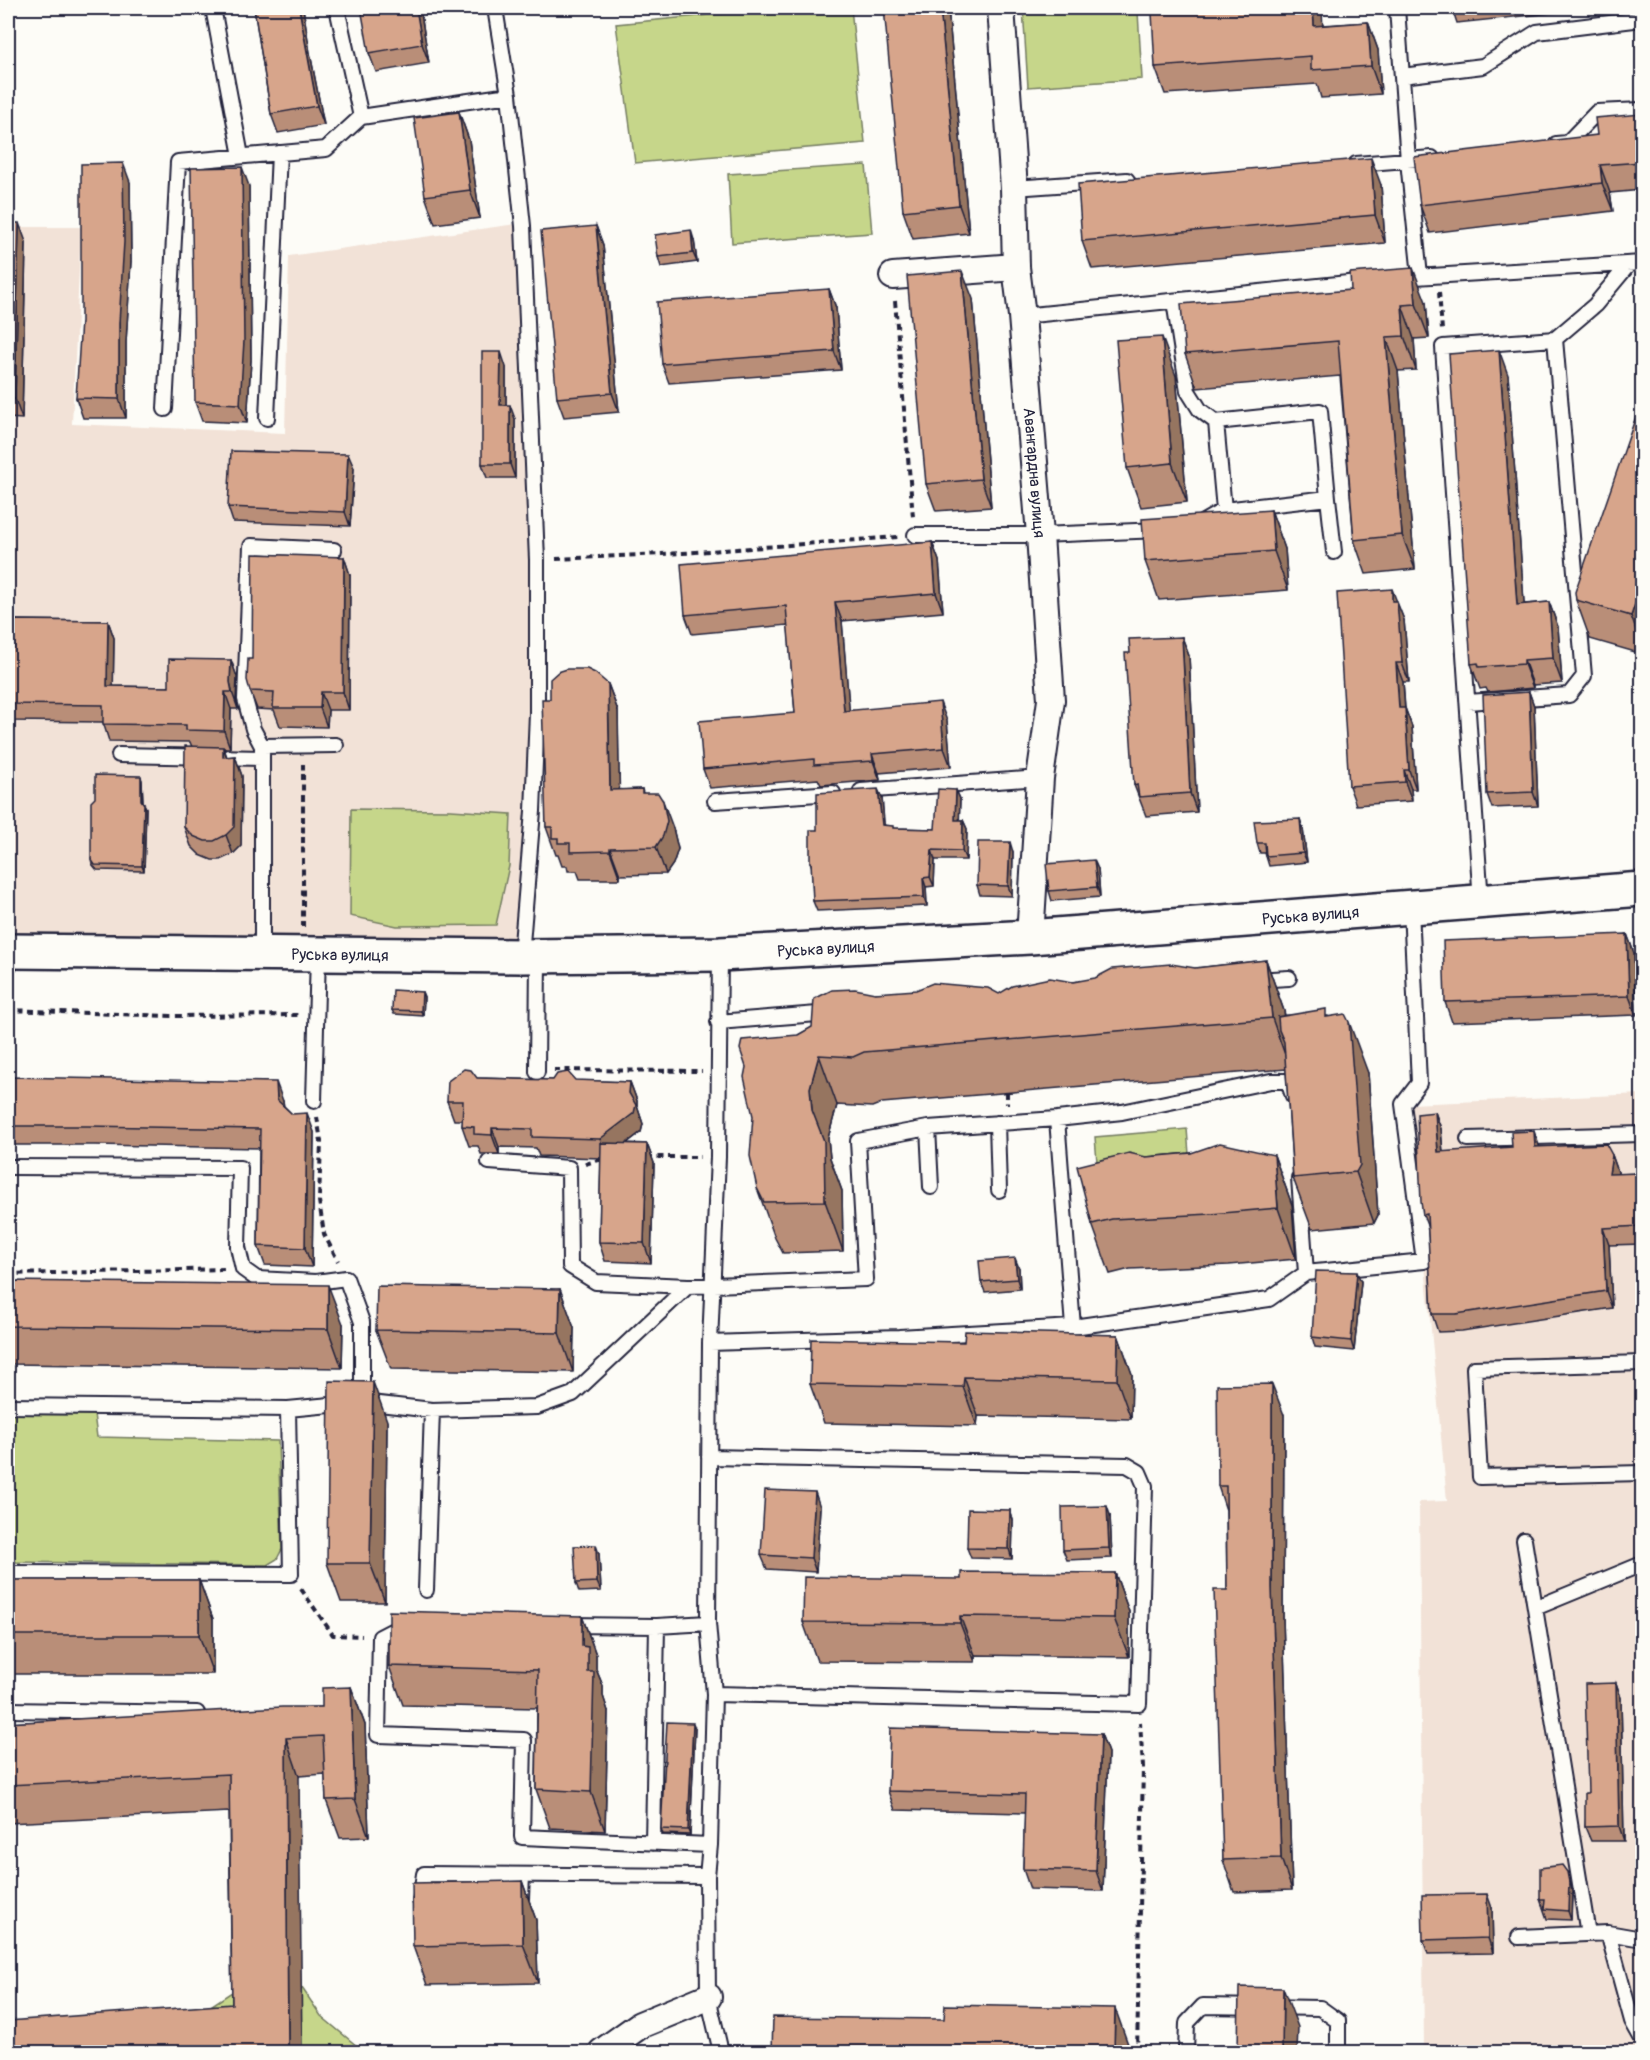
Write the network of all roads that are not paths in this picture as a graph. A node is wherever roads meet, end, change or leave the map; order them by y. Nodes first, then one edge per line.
1 (213, 8) edge
2 (337, 8) edge
3 (495, 8) edge
4 (1001, 8) edge
5 (1397, 8) edge
6 (1642, 19) edge
7 (1402, 76) junction
8 (509, 95) junction
9 (1642, 110) edge
10 (361, 117) junction
11 (1544, 145) edge
12 (279, 153) junction
13 (241, 156) junction
14 (1442, 157) edge
15 (1408, 161) junction
16 (1336, 165) edge
17 (1146, 178) edge
18 (1014, 188) junction
19 (1636, 264) edge
20 (1016, 267) junction
21 (893, 276) road end
22 (1420, 276) junction
23 (1174, 301) junction
24 (1022, 316) junction
25 (1555, 339) junction
26 (165, 410) dead end
27 (267, 418) dead end
28 (1216, 422) junction
29 (1328, 498) junction
30 (1224, 510) junction
31 (915, 535) road end
32 (1040, 535) junction
33 (334, 550) dead end
34 (1334, 552) dead end
35 (1468, 702) junction
36 (336, 745) dead end
37 (262, 752) junction
38 (119, 755) dead end
39 (1040, 778) junction
40 (715, 801) dead end
41 (1642, 889) edge
42 (1481, 902) junction
43 (1411, 908) junction
44 (1030, 937) junction
45 (311, 943) junction
46 (8, 951) edge
47 (262, 954) junction
48 (720, 954) junction
49 (530, 956) junction
50 (1289, 978) dead end
51 (1242, 981) edge
52 (847, 1012) edge
53 (718, 1022) junction
54 (537, 1072) dead end
55 (314, 1101) road end
56 (1294, 1115) edge
57 (1057, 1119) junction
58 (997, 1123) junction
59 (928, 1128) junction
60 (1642, 1134) edge
61 (1468, 1139) dead end
62 (1298, 1161) edge
63 (489, 1162) dead end
64 (8, 1167) edge
65 (931, 1187) dead end
66 (999, 1190) dead end
67 (1306, 1272) junction
68 (713, 1284) junction
69 (688, 1286) junction
70 (1073, 1327) junction
71 (710, 1343) junction
72 (1642, 1363) edge
73 (362, 1402) junction
74 (8, 1406) edge
75 (288, 1409) junction
76 (432, 1410) junction
77 (709, 1457) junction
78 (1642, 1473) edge
79 (1524, 1540) dead end
80 (1642, 1564) edge
81 (8, 1573) edge
82 (426, 1590) dead end
83 (1535, 1608) junction
84 (708, 1623) junction
85 (415, 1624) edge
86 (553, 1625) edge
87 (657, 1626) junction
88 (714, 1694) junction
89 (8, 1710) edge
90 (204, 1713) edge
91 (653, 1843) junction
92 (710, 1845) junction
93 (522, 1875) junction
94 (707, 1876) junction
95 (509, 1906) edge
96 (430, 1907) edge
97 (1608, 1933) junction
98 (1588, 1934) junction
99 (1519, 1937) dead end
100 (1642, 1939) edge
101 (708, 1997) junction
102 (1642, 2039) edge
103 (602, 2052) edge
104 (721, 2052) edge
105 (1186, 2052) edge
106 (1338, 2052) edge

1 - 13 lane
2 - 10 lane
3 - 8 lane
4 - 18 street, Авангардна вулиця
5 - 7 lane
6 - 7 lane
7 - 15 lane
8 - 10 lane
8 - 49 lane
9 - 11 lane
10 - 12 lane
12 - 13 lane
12 - 27 lane
13 - 26 lane
14 - 15 lane
15 - 16 lane
15 - 22 lane
17 - 18 lane
18 - 20 street, Авангардна вулиця
19 - 22 lane
19 - 25 lane
20 - 21 street
20 - 24 street, Авангардна вулиця
22 - 23 lane
23 - 24 lane
23 - 28 lane
24 - 32 street, Авангардна вулиця
25 - 35 lane
25 - 35 lane
28 - 29 lane
28 - 30 lane
29 - 30 lane
29 - 34 lane
30 - 32 lane
31 - 32 lane
32 - 39 street, Авангардна вулиця
33 - 37 lane
35 - 42 lane
36 - 37 lane
37 - 38 lane
37 - 47 lane
39 - 40 lane
39 - 44 street, Авангардна вулиця
41 - 42 main road, Руська вулиця
42 - 43 main road, Руська вулиця
43 - 44 main road, Руська вулиця
43 - 67 lane
44 - 48 main road, Руська вулиця
45 - 47 main road, Руська вулиця
45 - 49 main road, Руська вулиця
45 - 55 lane
46 - 47 main road, Руська вулиця
48 - 49 main road, Руська вулиця
48 - 53 lane
49 - 54 lane
50 - 51 lane
52 - 53 lane
53 - 68 lane
56 - 57 lane
57 - 58 lane
57 - 70 lane
58 - 59 lane
58 - 66 lane
59 - 65 lane
59 - 68 lane
60 - 61 lane
62 - 67 lane
63 - 69 lane
64 - 73 lane
67 - 70 lane
68 - 69 lane
68 - 71 lane
69 - 76 lane
70 - 71 lane
71 - 77 lane
72 - 78 lane
73 - 75 lane
73 - 76 lane
74 - 75 lane
75 - 81 lane
76 - 82 lane
77 - 84 lane
77 - 88 lane
79 - 83 lane
80 - 83 lane
83 - 98 lane
84 - 87 lane
84 - 88 lane
85 - 91 lane
86 - 87 lane
87 - 91 lane
88 - 92 lane
89 - 90 lane
91 - 92 lane
92 - 94 lane
93 - 94 lane
93 - 95 lane
93 - 96 lane
94 - 101 lane
97 - 98 lane
97 - 100 lane
97 - 102 lane
98 - 99 lane
101 - 103 street
101 - 104 lane
105 - 106 lane

